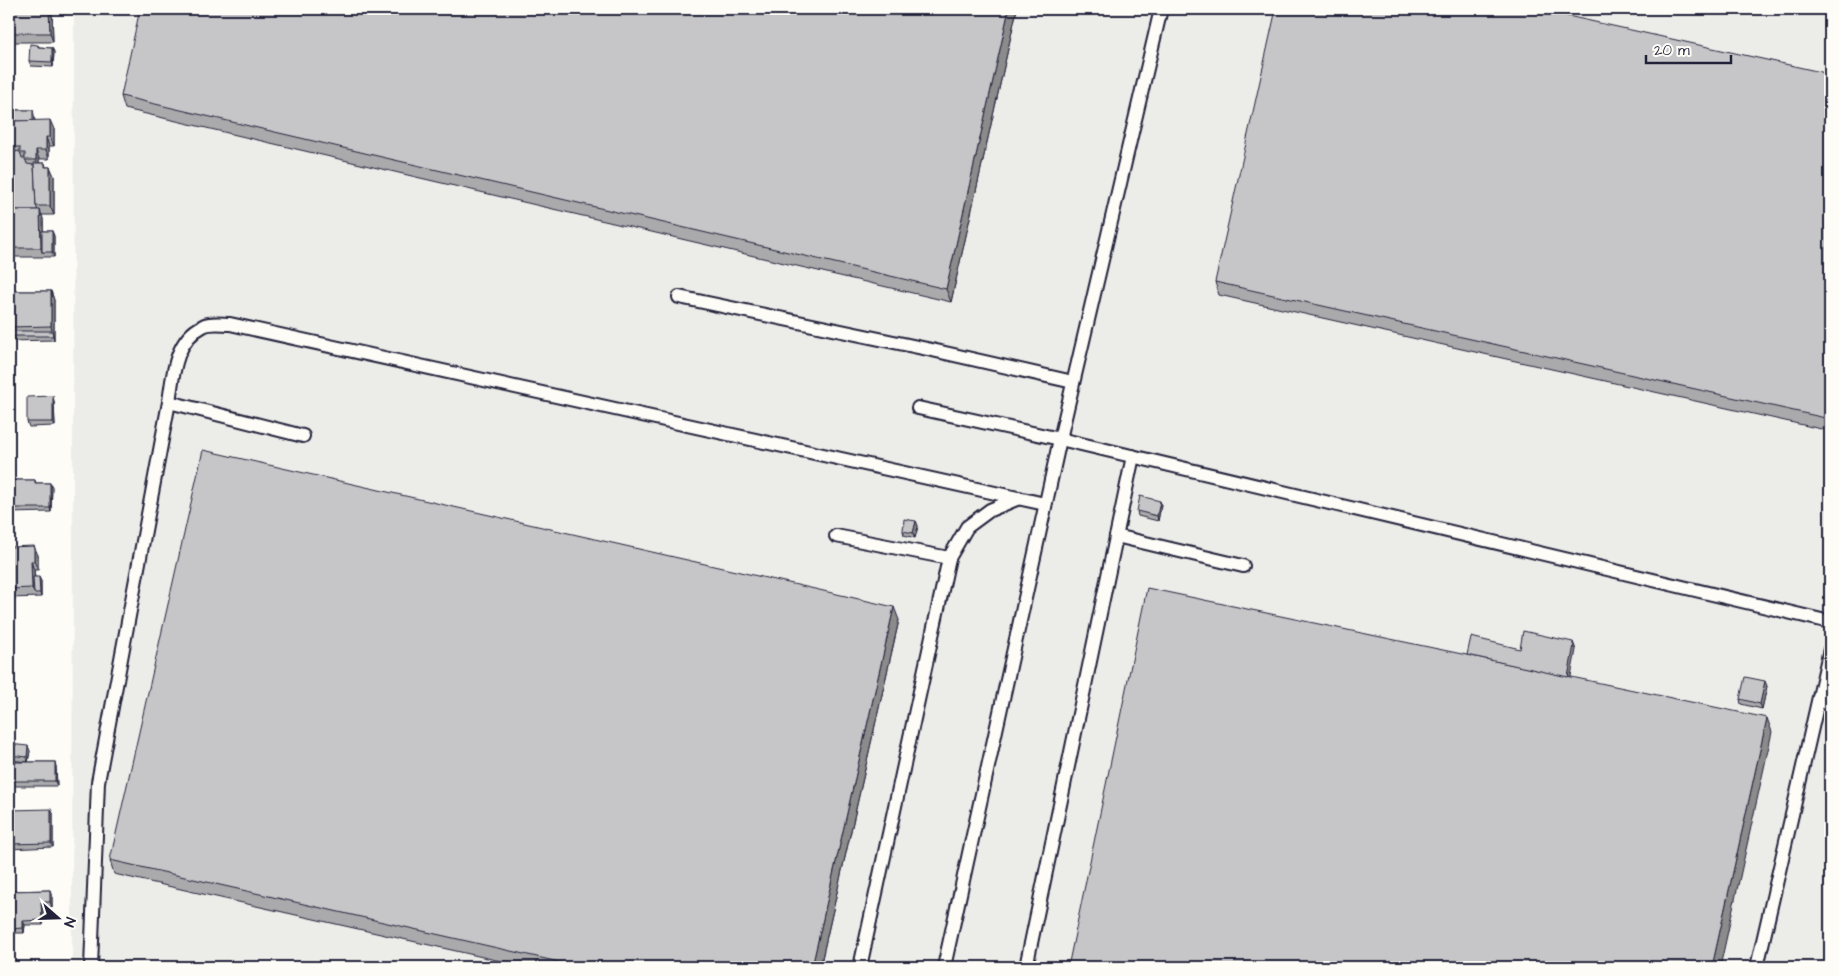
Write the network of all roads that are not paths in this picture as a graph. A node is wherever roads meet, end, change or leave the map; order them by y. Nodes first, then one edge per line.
1 (1161, 9) edge
2 (679, 297) dead end
3 (1073, 382) junction
4 (169, 402) junction
5 (918, 408) dead end
6 (303, 436) dead end
7 (1060, 439) junction
8 (1133, 456) junction
9 (1019, 498) junction
10 (1046, 504) junction
11 (836, 536) dead end
12 (1116, 536) junction
13 (949, 558) junction
14 (1243, 566) dead end
15 (1830, 622) edge
16 (1830, 649) edge
17 (92, 967) edge
18 (860, 967) edge
19 (944, 967) edge
20 (1026, 967) edge
21 (1757, 967) edge

1 - 3 lane
2 - 3 lane
3 - 7 lane
4 - 6 lane
4 - 9 lane
4 - 17 lane
5 - 7 lane
7 - 8 lane
7 - 10 lane
8 - 12 lane
8 - 15 lane
9 - 10 lane
9 - 13 lane
10 - 19 lane
11 - 13 lane
12 - 14 lane
12 - 20 lane
13 - 18 lane
16 - 21 lane

